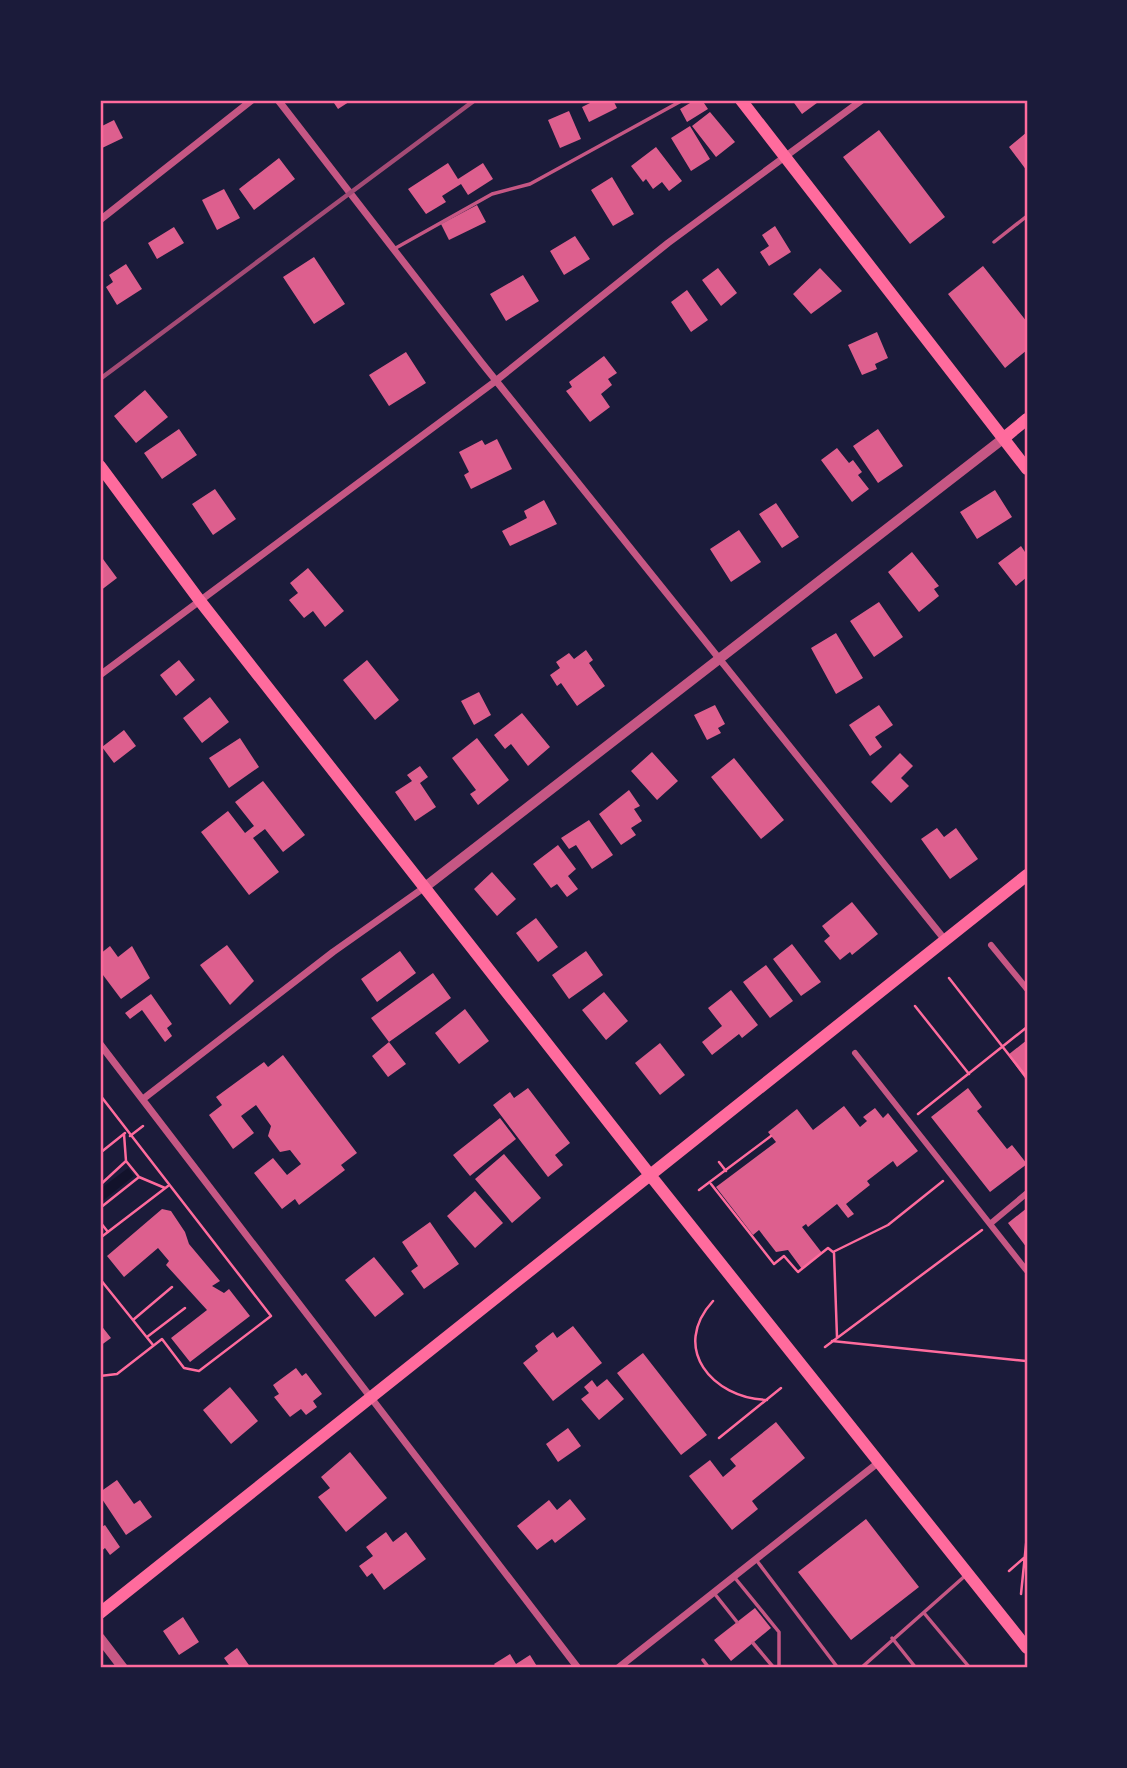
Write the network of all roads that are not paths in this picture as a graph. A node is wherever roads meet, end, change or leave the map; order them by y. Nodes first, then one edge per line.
1 (252, 100) edge
2 (278, 100) edge
3 (683, 100) edge
4 (741, 100) edge
5 (862, 100) edge
6 (785, 158) junction
7 (1027, 216) edge
8 (100, 220) edge
9 (994, 242) dead end
10 (394, 249) junction
11 (497, 379) junction
12 (1027, 419) edge
13 (1004, 438) junction
14 (100, 466) edge
15 (1027, 469) edge
16 (200, 601) junction
17 (719, 660) junction
18 (100, 675) edge
19 (1027, 875) edge
20 (425, 887) junction
21 (945, 940) junction
22 (991, 945) dead end
23 (1027, 989) edge
24 (100, 1044) edge
25 (855, 1053) dead end
26 (143, 1099) junction
27 (650, 1175) junction
28 (1027, 1193) edge
29 (990, 1224) junction
30 (1027, 1271) edge
31 (369, 1396) junction
32 (879, 1462) junction
33 (756, 1560) junction
34 (968, 1574) junction
35 (734, 1577) junction
36 (714, 1593) junction
37 (924, 1612) junction
38 (100, 1613) edge
39 (737, 1622) dead end
40 (100, 1638) edge
41 (892, 1638) junction
42 (753, 1643) dead end
43 (1027, 1648) edge
44 (703, 1660) dead end
45 (123, 1668) edge
46 (578, 1668) edge
47 (618, 1668) edge
48 (709, 1668) edge
49 (777, 1668) edge
50 (838, 1668) edge
51 (861, 1668) edge
52 (916, 1668) edge
53 (970, 1668) edge

1 - 8 street
2 - 10 street
3 - 10 lane
4 - 6 main road
5 - 6 street
6 - 11 street
6 - 13 main road
7 - 9 lane
10 - 11 street
11 - 16 street
11 - 17 street
12 - 13 main road
13 - 15 main road
13 - 17 street
14 - 16 main road
16 - 18 street
16 - 20 main road
17 - 20 street
17 - 21 street
19 - 21 main road
20 - 26 street
20 - 27 main road
21 - 27 main road
22 - 23 street
24 - 26 street
25 - 29 street
26 - 31 street
27 - 31 main road
27 - 32 main road
28 - 29 street
29 - 30 street
31 - 38 main road
31 - 46 street
32 - 33 street
32 - 34 main road
33 - 35 street
33 - 50 lane
34 - 37 lane
34 - 43 main road
35 - 36 street
35 - 49 lane
36 - 39 lane
36 - 47 street
37 - 41 lane
37 - 53 lane
40 - 45 street
41 - 51 lane
41 - 52 lane
42 - 49 lane
44 - 48 lane

